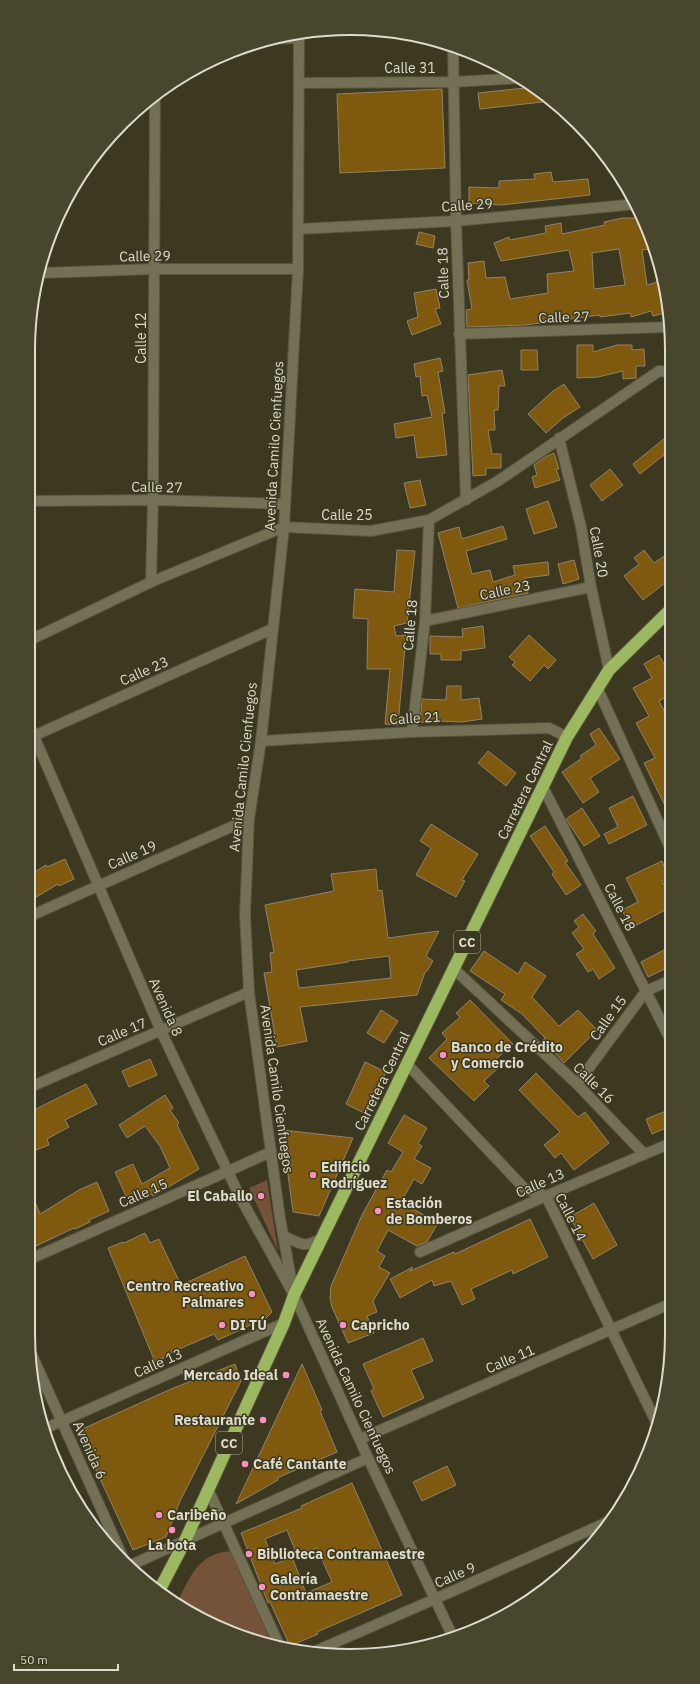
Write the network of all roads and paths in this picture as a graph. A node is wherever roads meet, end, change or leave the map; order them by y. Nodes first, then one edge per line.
1 (299, 39) edge
2 (453, 53) edge
3 (510, 79) edge
4 (452, 82) junction
5 (300, 83) junction
6 (155, 102) edge
7 (630, 205) edge
8 (456, 221) junction
9 (299, 229) junction
10 (155, 269) junction
11 (298, 269) junction
12 (45, 273) edge
13 (664, 327) edge
14 (459, 334) junction
15 (665, 372) edge
16 (559, 438) junction
17 (153, 500) junction
18 (466, 500) junction
19 (35, 501) edge
20 (285, 504) junction
21 (429, 520) junction
22 (284, 527) junction
23 (151, 582) junction
24 (591, 587) junction
25 (665, 615) edge
26 (425, 622) junction
27 (272, 629) junction
28 (35, 638) edge
29 (609, 670) junction
30 (597, 688) junction
31 (412, 732) junction
32 (35, 735) edge
33 (568, 737) junction
34 (261, 741) junction
35 (35, 746) edge
36 (543, 787) junction
37 (249, 820) junction
38 (665, 837) edge
39 (99, 885) junction
40 (35, 915) edge
41 (454, 968) junction
42 (665, 983) edge
43 (646, 991) junction
44 (249, 992) junction
45 (665, 1029) edge
46 (161, 1031) junction
47 (407, 1064) junction
48 (577, 1084) junction
49 (35, 1085) edge
50 (665, 1146) edge
51 (271, 1152) junction
52 (644, 1154) junction
53 (226, 1171) junction
54 (546, 1196) junction
55 (284, 1236) junction
56 (322, 1238) junction
57 (420, 1252) dead end
58 (35, 1257) edge
59 (294, 1295) junction
60 (665, 1306) edge
61 (284, 1323) junction
62 (611, 1331) junction
63 (37, 1366) edge
64 (654, 1417) edge
65 (62, 1421) junction
66 (49, 1427) edge
67 (360, 1439) junction
68 (368, 1458) junction
69 (208, 1489) junction
70 (224, 1524) junction
71 (601, 1525) edge
72 (184, 1543) junction
73 (119, 1548) edge
74 (135, 1564) edge
75 (161, 1586) edge
76 (435, 1599) junction
77 (451, 1632) edge
78 (277, 1640) edge
79 (324, 1647) edge

1 - 5 street, Avenida Camilo Cienfuegos
2 - 4 street, Calle 18
3 - 4 street, Calle 31
4 - 5 street, Calle 31
4 - 8 street, Calle 18
5 - 9 street, Avenida Camilo Cienfuegos
6 - 10 street, Calle 12
7 - 8 street, Calle 29
8 - 9 street, Calle 29
8 - 14 street, Calle 18
9 - 11 street, Avenida Camilo Cienfuegos
10 - 11 street, Calle 29
10 - 12 street, Calle 29
10 - 17 street, Calle 12
11 - 20 street, Avenida Camilo Cienfuegos
13 - 14 street, Calle 27
14 - 18 street, Calle 18
15 - 16 street, Calle 25
16 - 18 street, Calle 25
16 - 24 street, Calle 20
17 - 19 street, Calle 27
17 - 20 street, Calle 27
17 - 23 street, Calle 12
18 - 21 street, Calle 25
20 - 22 street, Avenida Camilo Cienfuegos
21 - 22 street, Calle 25
21 - 26 street, Calle 18
22 - 23 street, Calle 25
22 - 27 street, Avenida Camilo Cienfuegos
23 - 28 street, Calle 25
24 - 26 street, Calle 23
24 - 29 street, Calle 20
25 - 29 highway, Carretera Central / CC
26 - 31 street, Calle 18
27 - 32 street, Calle 23
27 - 34 street, Avenida Camilo Cienfuegos
29 - 30 highway, Carretera Central / CC
30 - 33 highway, Carretera Central / CC
30 - 38 street
31 - 33 street, Calle 21
31 - 34 street, Calle 21
33 - 36 highway, Carretera Central / CC
34 - 37 street, Avenida Camilo Cienfuegos
35 - 39 street, Avenida 8
36 - 41 highway, Carretera Central / CC
36 - 43 street, Calle 18
37 - 39 street, Calle 19
37 - 44 street, Avenida Camilo Cienfuegos
39 - 40 street, Calle 19
39 - 46 street, Avenida 8
41 - 47 highway, Carretera Central / CC
41 - 48 street, Calle 16
42 - 43 street, Calle 15
43 - 45 street, Calle 18
43 - 48 street, Calle 15
44 - 46 street, Calle 17
44 - 51 street, Avenida Camilo Cienfuegos
46 - 49 street, Calle 17
46 - 53 street, Avenida 8
47 - 54 street, Calle 14
47 - 56 highway, Carretera Central / CC
48 - 52 street, Calle 16
50 - 52 street, Calle 13
51 - 53 street, Calle 15
51 - 55 street, Avenida Camilo Cienfuegos
52 - 54 street, Calle 13
53 - 58 street, Calle 15
53 - 59 street, Avenida 8
54 - 57 street, Calle 13
54 - 62 street, Calle 14
55 - 56 street
55 - 59 street, Avenida Camilo Cienfuegos
56 - 59 highway, Carretera Central / CC
59 - 61 highway, Carretera Central / CC
59 - 67 street, Avenida Camilo Cienfuegos
60 - 62 street, Calle 11
61 - 65 street, Calle 13
61 - 69 highway, Carretera Central / CC
62 - 64 street, Calle 14
62 - 67 street, Calle 11
63 - 65 street, Avenida 6
65 - 66 street, Calle 13
65 - 73 street, Avenida 6
67 - 68 street, Avenida Camilo Cienfuegos
68 - 70 street
68 - 76 street, Avenida Camilo Cienfuegos
69 - 70 street
69 - 72 highway, Carretera Central / CC
70 - 72 street
70 - 78 street
71 - 76 street, Calle 9
72 - 74 street
72 - 75 highway, Carretera Central / CC
76 - 77 street, Avenida Camilo Cienfuegos
76 - 79 street, Calle 9

